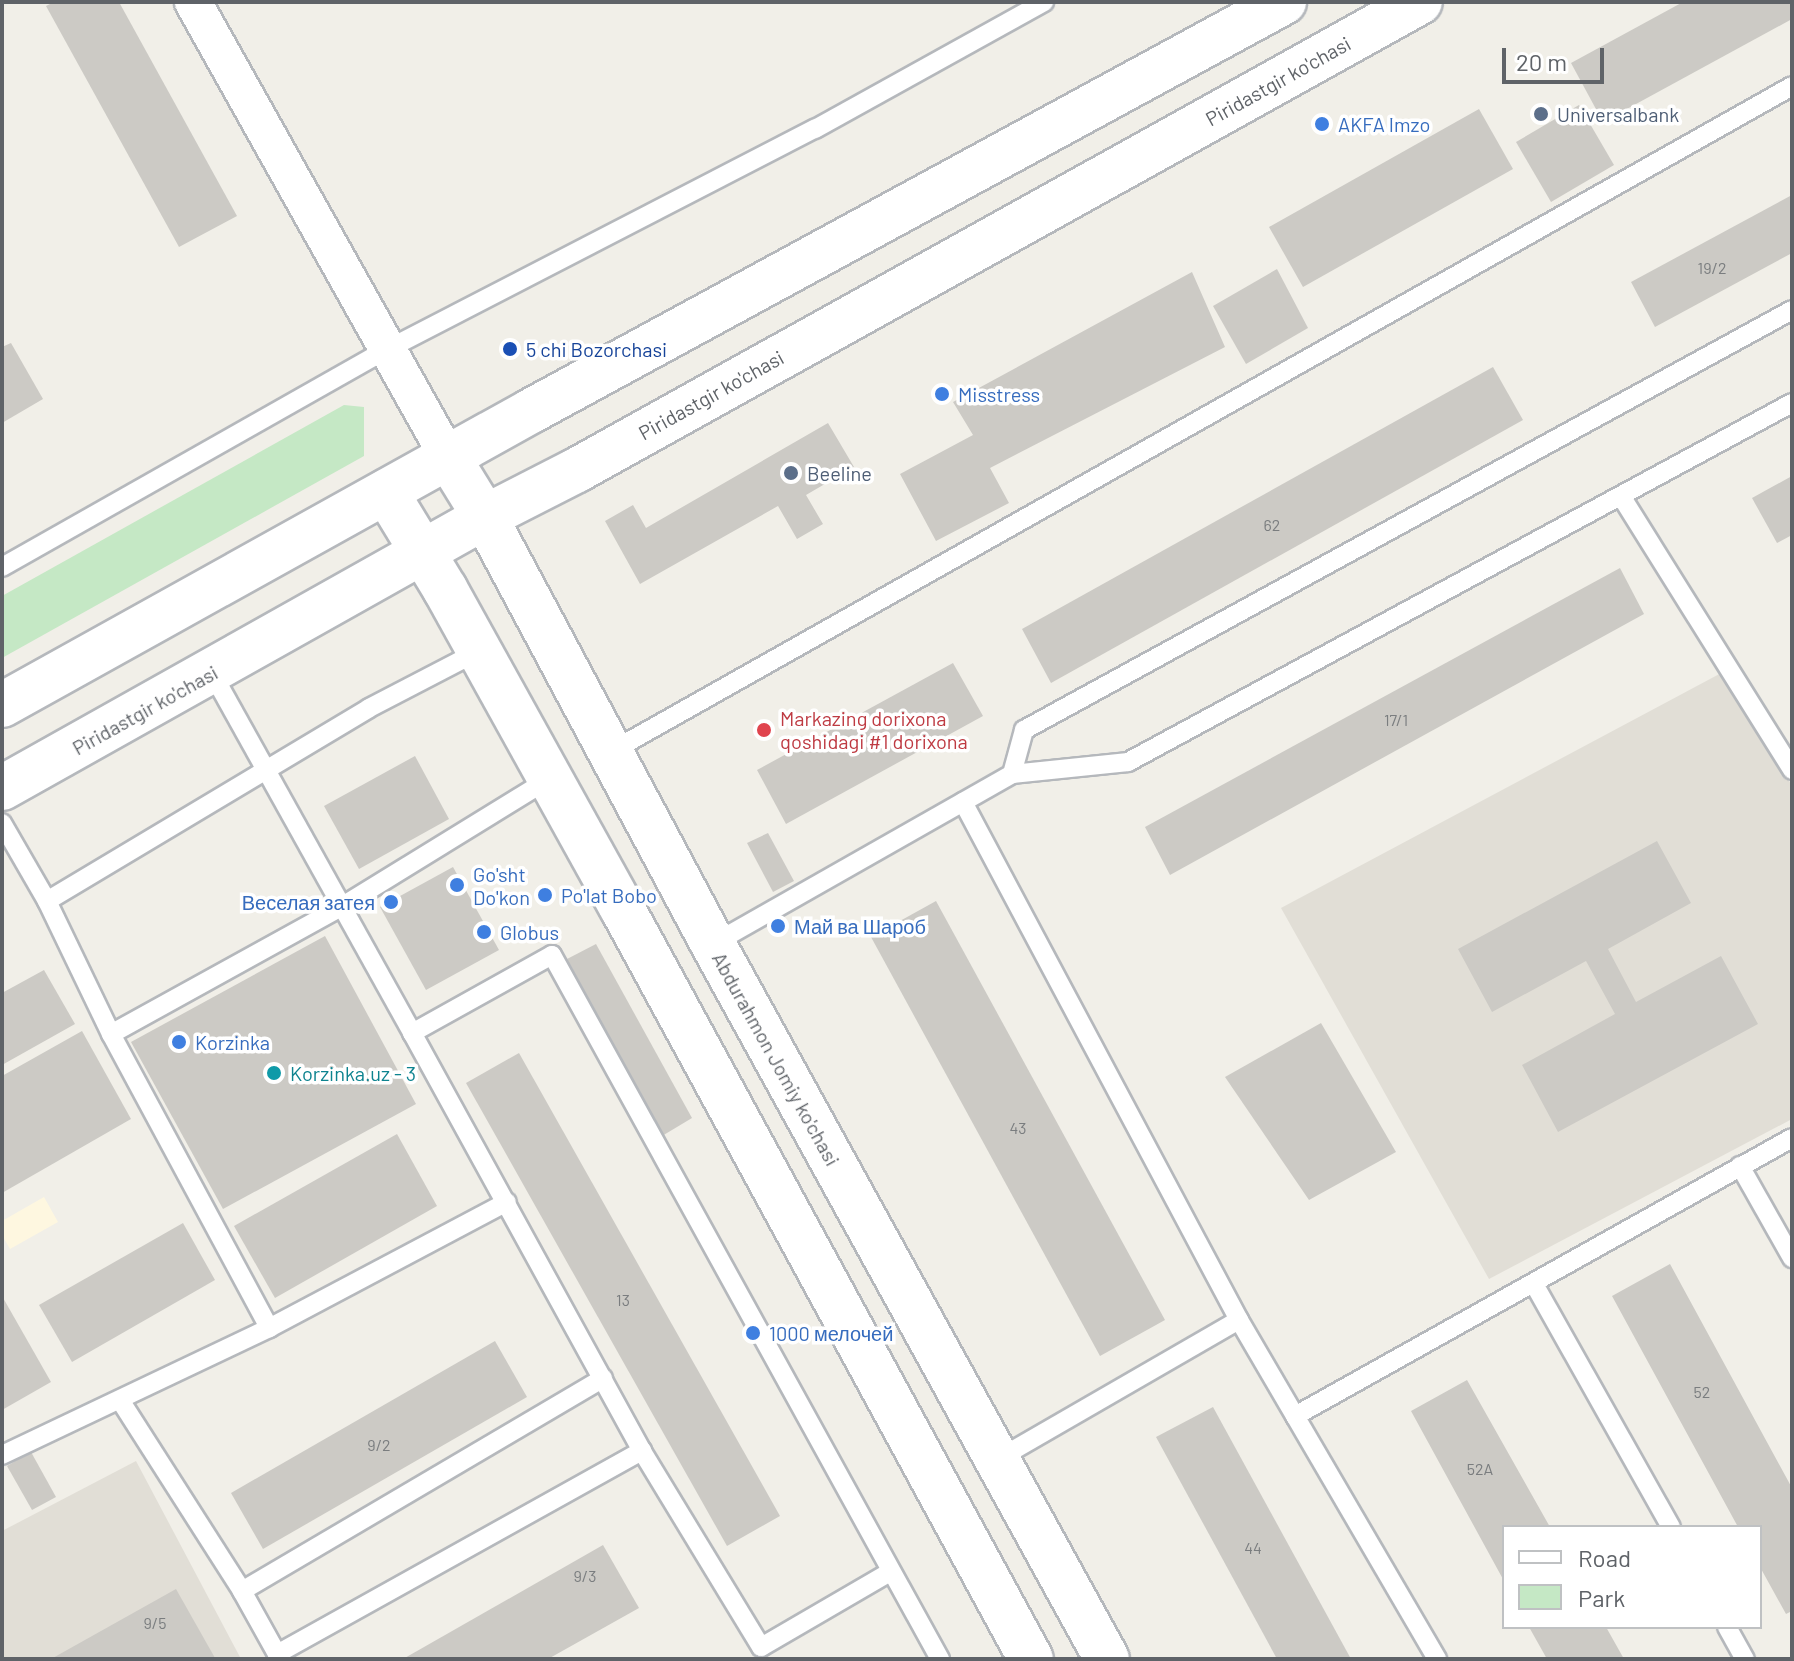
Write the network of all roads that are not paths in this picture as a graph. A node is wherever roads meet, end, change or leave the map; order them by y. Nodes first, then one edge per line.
1 (193, 2) edge
2 (1044, 2) edge
3 (1284, 2) edge
4 (1420, 2) edge
5 (1792, 86) edge
6 (1792, 310) edge
7 (386, 350) junction
8 (1792, 403) edge
9 (448, 457) junction
10 (386, 492) junction
11 (1621, 496) junction
12 (485, 517) junction
13 (422, 552) junction
14 (2, 567) edge
15 (479, 651) junction
16 (212, 673) junction
17 (2, 705) edge
18 (612, 751) junction
19 (266, 768) junction
20 (1792, 770) edge
21 (1012, 774) junction
22 (549, 779) junction
23 (2, 788) edge
24 (963, 802) junction
25 (2, 823) edge
26 (47, 901) junction
27 (341, 907) junction
28 (713, 944) junction
29 (412, 1033) junction
30 (111, 1034) junction
31 (1792, 1138) edge
32 (1740, 1166) junction
33 (507, 1202) junction
34 (1792, 1258) edge
35 (1534, 1284) junction
36 (1239, 1320) junction
37 (269, 1328) junction
38 (603, 1378) junction
39 (120, 1400) junction
40 (1295, 1416) junction
41 (642, 1451) junction
42 (2, 1455) edge
43 (998, 1459) junction
44 (1670, 1525) edge
45 (890, 1572) junction
46 (242, 1591) junction
47 (1728, 1629) edge
48 (762, 1653) edge
49 (940, 1659) edge
50 (1031, 1659) edge
51 (1107, 1659) edge
52 (1437, 1659) edge
53 (1745, 1659) edge

1 - 7 street
2 - 7 lane
3 - 9 main road
4 - 12 main road, Piridastgir ko'chasi
5 - 18 lane
6 - 21 lane
7 - 9 street
7 - 14 lane
8 - 11 lane
9 - 10 main road
9 - 12 main road, Abdurahmon Jomiy ko'chasi
10 - 13 main road
10 - 17 main road
11 - 20 lane
11 - 21 lane
12 - 13 main road, Piridastgir ko'chasi
12 - 18 main road, Abdurahmon Jomiy ko'chasi
13 - 15 main road
13 - 16 main road, Piridastgir ko'chasi
15 - 19 lane
15 - 22 main road
16 - 19 lane
16 - 23 main road, Piridastgir ko'chasi
18 - 28 main road, Abdurahmon Jomiy ko'chasi
19 - 26 lane
19 - 27 lane
21 - 24 lane
22 - 27 lane
22 - 50 main road
24 - 28 lane
24 - 36 lane
25 - 26 lane
26 - 30 lane
27 - 29 lane
27 - 30 lane
28 - 43 main road, Abdurahmon Jomiy ko'chasi
29 - 33 lane
29 - 45 lane
30 - 37 lane
31 - 32 lane
32 - 34 lane
32 - 35 lane
33 - 37 lane
33 - 38 lane
35 - 40 lane
35 - 44 lane
36 - 40 lane
36 - 43 lane
37 - 39 lane
38 - 41 lane
38 - 46 lane
39 - 42 lane
39 - 46 lane
40 - 52 lane
41 - 46 lane
41 - 48 lane
43 - 51 main road, Abdurahmon Jomiy ko'chasi
45 - 48 lane
45 - 49 lane
47 - 53 lane

